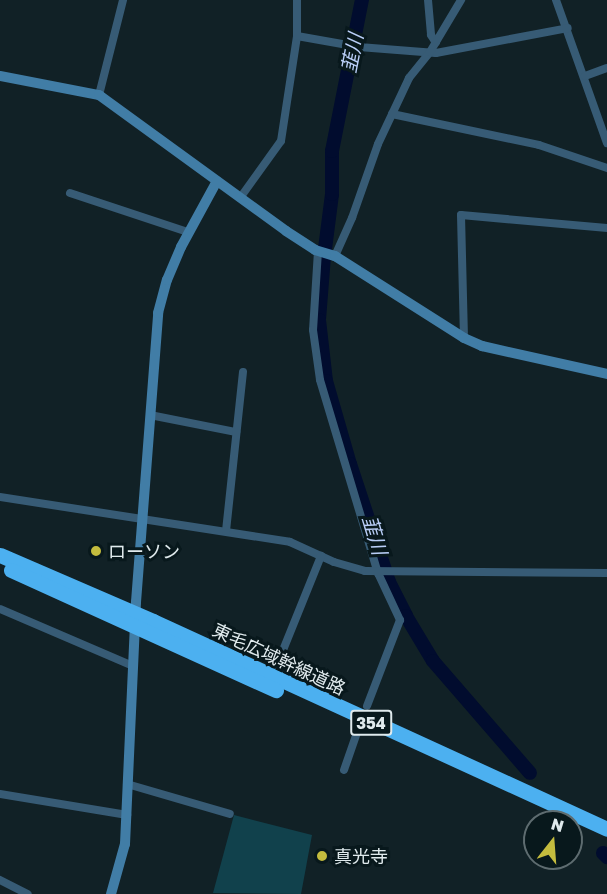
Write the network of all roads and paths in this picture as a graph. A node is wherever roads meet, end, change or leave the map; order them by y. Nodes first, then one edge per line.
1 (123, 0) edge
2 (297, 0) edge
3 (428, 0) edge
4 (460, 0) edge
5 (556, 0) edge
6 (568, 28) junction
7 (297, 36) junction
8 (436, 43) junction
9 (430, 52) junction
10 (607, 68) edge
11 (0, 76) edge
12 (585, 76) junction
13 (99, 95) junction
14 (392, 114) junction
15 (607, 143) edge
16 (607, 168) edge
17 (217, 181) junction
18 (70, 193) dead end
19 (240, 198) junction
20 (607, 228) edge
21 (188, 232) junction
22 (318, 251) junction
23 (335, 256) junction
24 (464, 338) junction
25 (243, 372) dead end
26 (607, 374) edge
27 (150, 415) junction
28 (236, 432) junction
29 (0, 497) edge
30 (143, 519) junction
31 (226, 531) junction
32 (0, 555) edge
33 (321, 556) junction
34 (0, 565) edge
35 (379, 573) junction
36 (607, 573) edge
37 (0, 609) edge
38 (136, 621) junction
39 (277, 665) dead end
40 (133, 666) junction
41 (368, 706) dead end
42 (359, 727) junction
43 (344, 770) dead end
44 (128, 784) junction
45 (0, 794) edge
46 (543, 810) edge
47 (230, 814) dead end
48 (127, 815) junction
49 (583, 828) edge
50 (607, 829) edge
51 (607, 839) edge
52 (0, 880) edge
53 (28, 894) edge
54 (111, 894) edge

1 - 13 street
2 - 7 street
3 - 8 street
4 - 8 street
5 - 6 street
6 - 9 street
6 - 12 street
7 - 9 street
7 - 19 street
8 - 9 street
9 - 14 street
10 - 12 street
11 - 13 street
12 - 15 street
13 - 17 street
14 - 16 street
14 - 23 street
17 - 19 street
17 - 21 street
18 - 21 street
19 - 22 street
20 - 24 street
21 - 27 street
22 - 23 street
22 - 35 street
23 - 24 street
24 - 26 street
25 - 28 street
27 - 28 street
27 - 30 street
28 - 31 street
29 - 30 street
30 - 31 street
30 - 38 street
31 - 33 street
32 - 38 highway, 東毛広域幹線道路 / 354
33 - 35 street
33 - 39 street
34 - 38 highway, 東毛広域幹線道路 / 354
35 - 36 street
35 - 41 street
37 - 40 street
38 - 40 street
38 - 42 highway, 東毛広域幹線道路 / 354
38 - 50 highway, 東毛広域幹線道路 / 354
40 - 44 street
42 - 43 street
42 - 46 highway, 東毛広域幹線道路 / 354
44 - 47 street
44 - 48 street
45 - 48 street
48 - 54 street
49 - 51 highway, 東毛広域幹線道路 / 354
52 - 53 street

